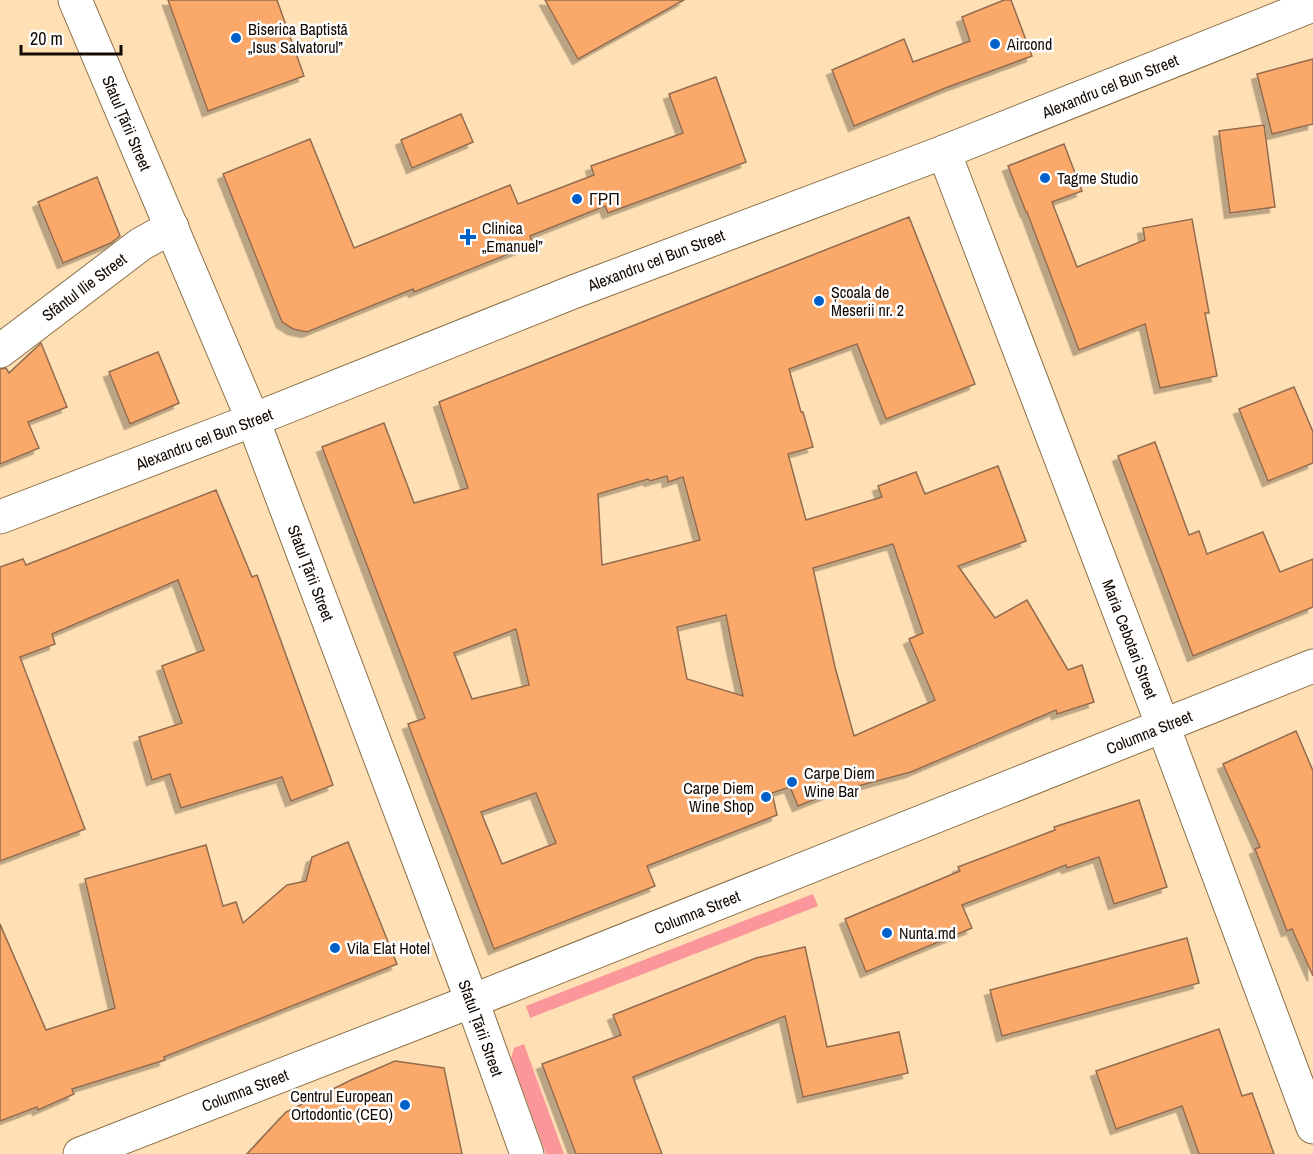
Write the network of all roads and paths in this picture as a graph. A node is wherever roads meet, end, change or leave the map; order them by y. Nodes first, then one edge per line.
1 (75, 0) edge
2 (1303, 5) edge
3 (944, 152) junction
4 (172, 227) junction
5 (0, 351) edge
6 (253, 420) junction
7 (0, 517) edge
8 (1313, 666) edge
9 (1163, 726) junction
10 (472, 1001) junction
11 (1313, 1127) edge
12 (80, 1154) edge
13 (527, 1154) edge

1 - 4 main road, Sfatul Țării Street
2 - 3 main road, Alexandru cel Bun Street
3 - 6 main road, Alexandru cel Bun Street
3 - 9 main road, Maria Cebotari Street
4 - 5 main road, Sfântul Ilie Street
4 - 6 main road, Sfatul Țării Street
6 - 7 main road, Alexandru cel Bun Street
6 - 10 main road, Sfatul Țării Street
8 - 9 main road, Columna Street
9 - 10 main road, Columna Street
9 - 11 main road, Maria Cebotari Street
10 - 12 main road, Columna Street
10 - 13 main road, Sfatul Țării Street

